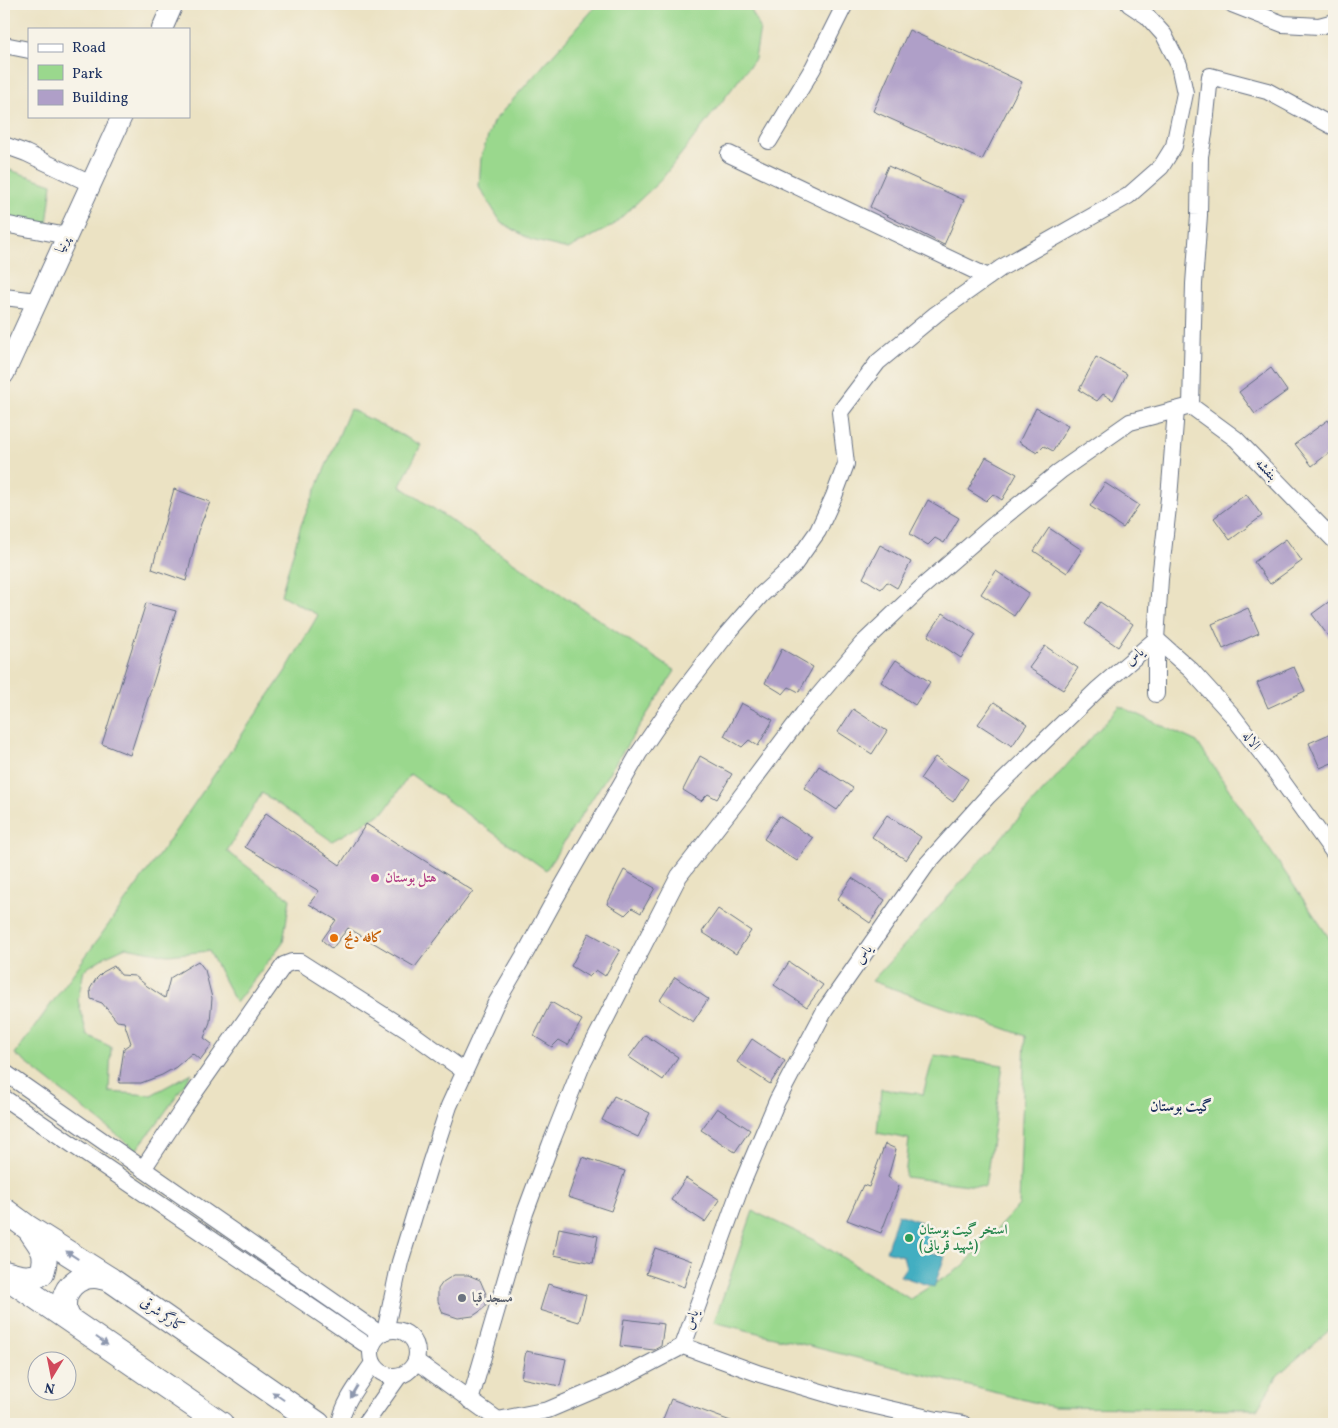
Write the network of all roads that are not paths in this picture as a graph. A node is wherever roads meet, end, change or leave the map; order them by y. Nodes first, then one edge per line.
1 (173, 4) edge
2 (845, 4) edge
3 (1129, 4) edge
4 (1232, 4) edge
5 (1334, 22) edge
6 (162, 28) edge
7 (4, 45) edge
8 (28, 50) edge
9 (121, 118) edge
10 (1334, 127) edge
11 (769, 141) dead end
12 (4, 145) edge
13 (729, 154) dead end
14 (91, 184) junction
15 (4, 224) edge
16 (67, 236) junction
17 (988, 277) junction
18 (4, 297) edge
19 (37, 301) junction
20 (4, 374) edge
21 (1183, 408) junction
22 (1334, 540) edge
23 (1156, 639) junction
24 (1156, 694) dead end
25 (1334, 853) edge
26 (4, 1072) edge
27 (464, 1072) junction
28 (4, 1098) edge
29 (143, 1169) junction
30 (4, 1210) edge
31 (27, 1227) junction
32 (4, 1274) edge
33 (111, 1280) junction
34 (68, 1318) junction
35 (382, 1333) junction
36 (683, 1346) junction
37 (372, 1356) junction
38 (416, 1361) junction
39 (399, 1376) junction
40 (470, 1400) junction
41 (499, 1422) edge
42 (221, 1424) edge
43 (318, 1424) edge
44 (340, 1424) edge
45 (365, 1424) edge
46 (963, 1424) edge

1 - 6 street
2 - 11 street
3 - 17 street
4 - 5 street
7 - 8 street
9 - 14 street, پرنیا
10 - 21 street
12 - 14 street
13 - 17 street
14 - 16 street, پرنیا
15 - 16 street
16 - 19 street, پرنیا
17 - 27 street
18 - 19 street
19 - 20 street, پرنیا
21 - 22 street, بنفشه
21 - 23 street
21 - 40 street
23 - 24 street
23 - 25 street, الاله
23 - 36 street, یاس
26 - 29 street
27 - 29 street
27 - 35 street
28 - 37 street
29 - 35 street
30 - 31 main road, کارگر شرقی
31 - 32 main road
33 -> 31 main road, کارگر شرقی
32 - 34 main road
33 - 34 main road
43 -> 33 main road, کارگر شرقی
34 -> 42 main road
35 - 37 street
35 - 38 street
36 - 41 street
36 - 46 street
37 - 39 street
37 -> 44 street
38 - 39 street
38 - 40 street
39 - 45 street
40 - 41 street

